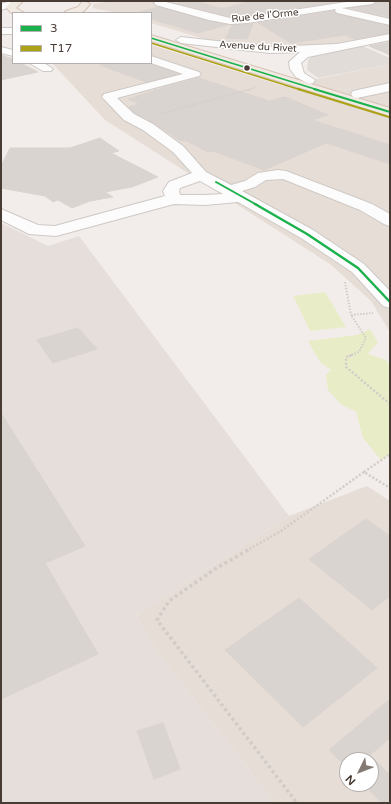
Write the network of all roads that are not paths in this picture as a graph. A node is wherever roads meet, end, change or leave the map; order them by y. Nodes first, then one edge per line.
1 (96, 1) edge
2 (372, 1) edge
3 (159, 3) dead end
4 (302, 3) dead end
5 (16, 4) edge
6 (1, 7) edge
7 (83, 7) edge
8 (325, 8) junction
9 (18, 12) edge
10 (71, 12) edge
11 (1, 13) edge
12 (390, 22) edge
13 (390, 27) edge
14 (1, 31) edge
15 (12, 31) edge
16 (152, 31) edge
17 (390, 37) edge
18 (152, 38) edge
19 (181, 40) junction
20 (335, 47) junction
21 (152, 59) edge
22 (37, 64) edge
23 (171, 65) junction
24 (47, 69) dead end
25 (152, 71) dead end
26 (139, 76) dead end
27 (309, 80) junction
28 (159, 84) junction
29 (390, 87) edge
30 (357, 94) junction
31 (390, 105) edge
32 (390, 112) edge
33 (202, 175) junction
34 (236, 194) junction
35 (174, 199) junction
36 (1, 214) edge
37 (390, 221) edge
38 (390, 302) edge

1 - 7 main road
2 - 8 street, Rue de l'Orme
3 - 8 street, Rue de l'Orme
4 - 8 street
5 - 6 street
5 - 9 main road
5 - 11 street
7 - 10 main road
8 - 12 street
8 - 13 street
14 - 15 street
16 - 19 main road
17 - 20 street, Avenue du Rivet
18 - 32 main road
19 - 20 street, Avenue du Rivet
19 - 27 main road
20 - 27 street, Avenue du Rivet
21 - 23 street
22 - 24 street
23 - 25 street
23 - 28 street
26 - 28 street
27 - 30 main road
28 - 33 street
29 - 30 street
30 - 31 main road
33 - 34 street
33 - 35 street
34 - 35 street
34 - 37 street
34 - 38 street
35 - 36 street

